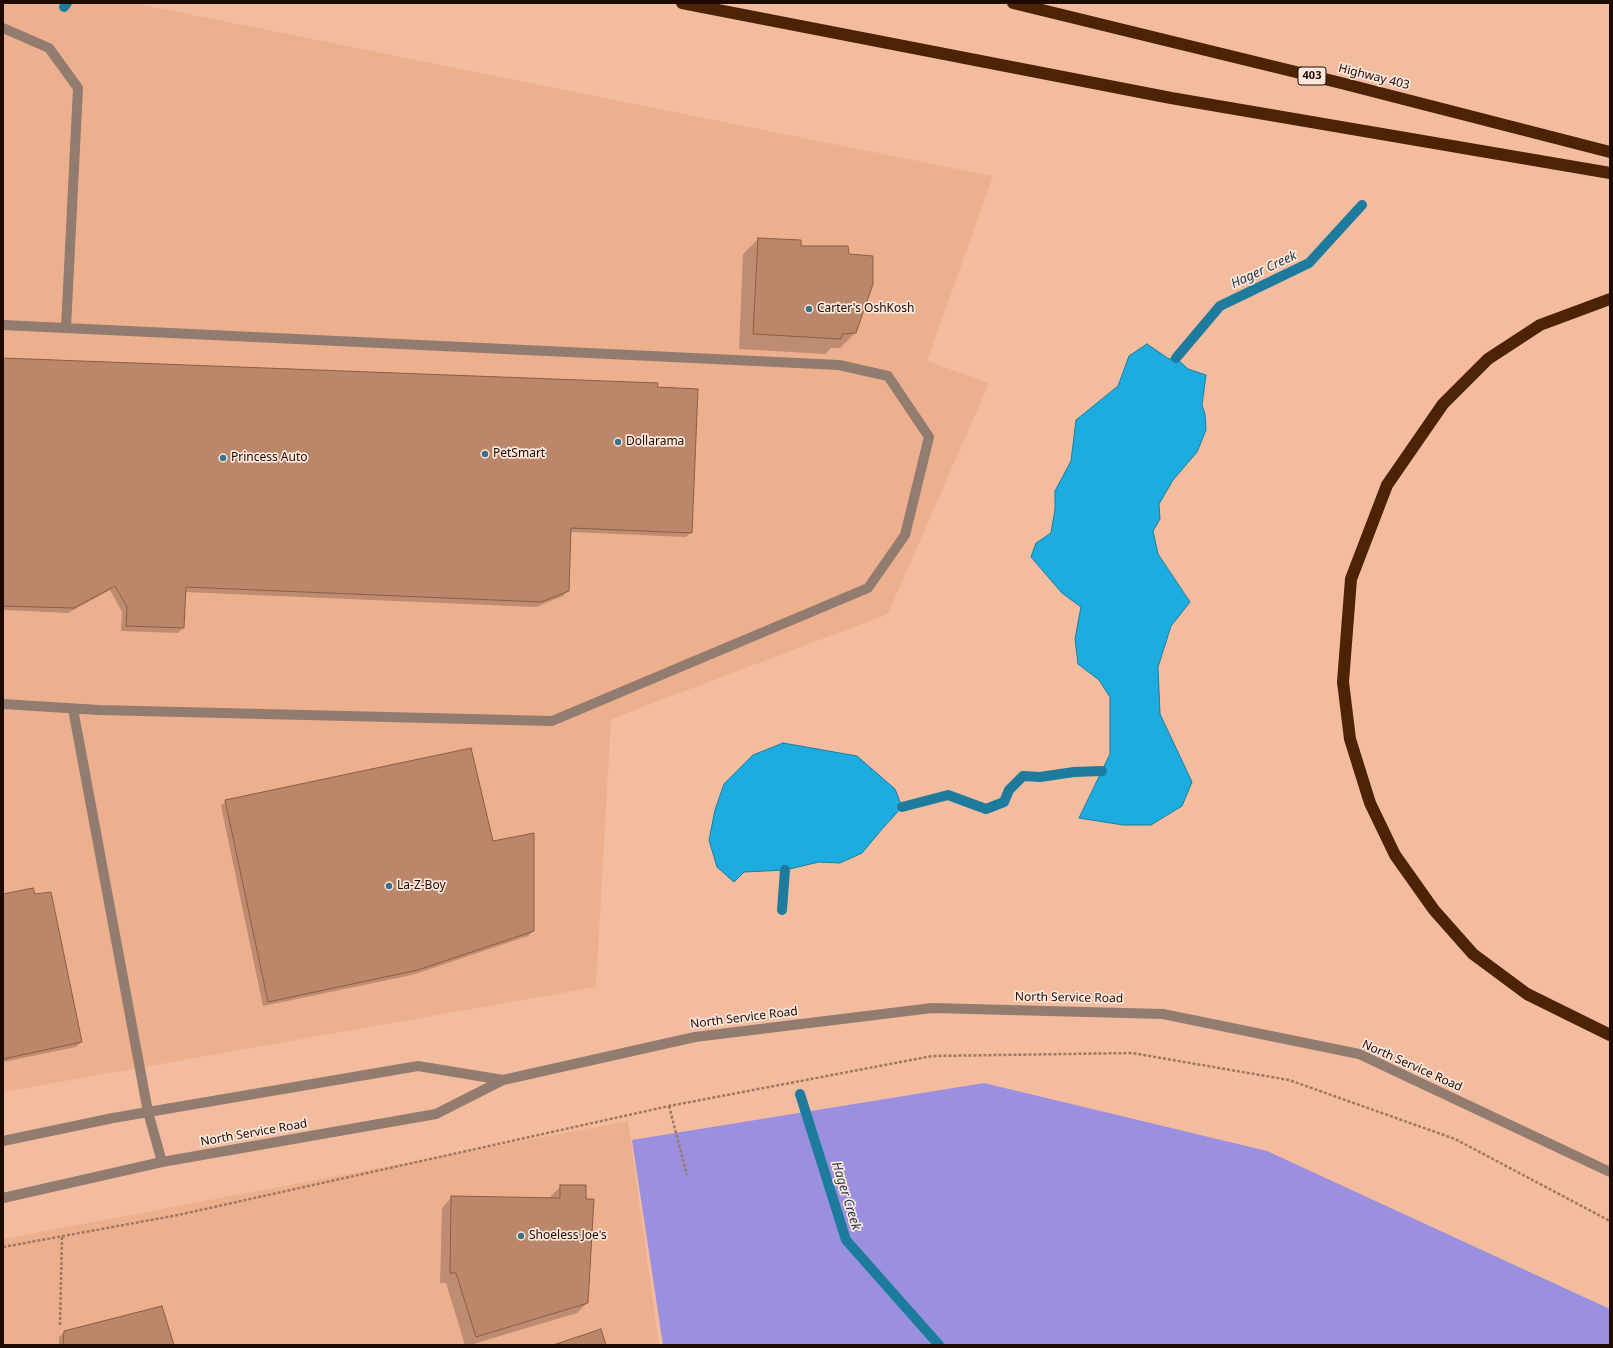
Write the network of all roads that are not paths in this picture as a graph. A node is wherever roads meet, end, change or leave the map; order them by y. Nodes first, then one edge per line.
1 (682, 3) edge
2 (1013, 3) edge
3 (3, 28) edge
4 (1610, 152) edge
5 (1610, 173) edge
6 (1610, 299) edge
7 (3, 325) edge
8 (66, 328) junction
9 (3, 704) edge
10 (73, 709) junction
11 (1610, 1035) edge
12 (503, 1080) junction
13 (148, 1112) junction
14 (3, 1141) edge
15 (162, 1162) junction
16 (1610, 1172) edge
17 (3, 1198) edge

1 - 5 highway
2 - 4 highway, Highway 403 / 403
3 - 8 street
6 - 11 highway
7 - 8 street
8 - 10 street
9 - 10 street
10 - 13 street
12 - 13 street, North Service Road
12 - 15 street, North Service Road
12 - 16 street, North Service Road
13 - 14 street, North Service Road
13 - 15 street
15 - 17 street, North Service Road

